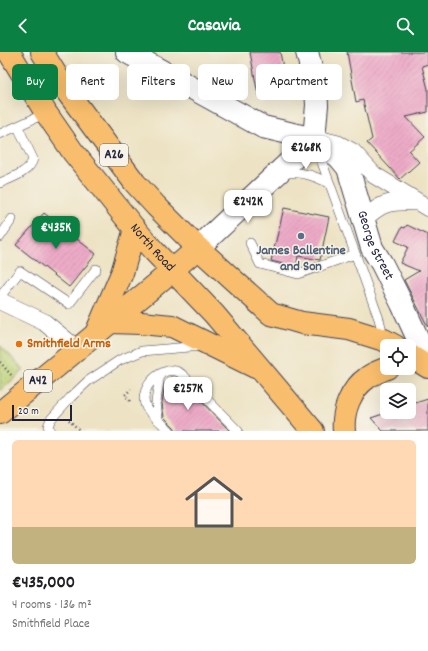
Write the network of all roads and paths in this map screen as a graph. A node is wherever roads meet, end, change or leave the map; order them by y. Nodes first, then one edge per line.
1 (9, 52) edge
2 (42, 52) edge
3 (127, 52) edge
4 (307, 52) edge
5 (46, 113) junction
6 (18, 127) junction
7 (0, 134) edge
8 (314, 139) junction
9 (274, 176) junction
10 (329, 183) junction
11 (0, 184) edge
12 (422, 205) edge
13 (12, 219) dead end
14 (363, 220) junction
15 (135, 229) junction
16 (0, 237) edge
17 (250, 243) dead end
18 (198, 248) junction
19 (355, 254) junction
20 (96, 269) dead end
21 (172, 271) junction
22 (0, 297) edge
23 (0, 301) edge
24 (103, 328) junction
25 (387, 339) edge
26 (380, 340) edge
27 (210, 345) junction
28 (77, 349) junction
29 (418, 361) edge
30 (0, 362) edge
31 (263, 371) junction
32 (380, 371) edge
33 (160, 374) junction
34 (13, 378) dead end
35 (0, 413) edge
36 (158, 419) junction
37 (50, 431) edge
38 (170, 431) edge
39 (238, 431) edge
40 (313, 431) edge
41 (344, 431) edge

1 - 5 main road, North Road / A26
2 - 18 main road, A26
3 - 8 street
4 - 8 street
5 - 6 lane
5 - 15 main road, North Road / A26
6 - 7 lane
6 - 11 lane
8 - 9 street
8 - 10 lane
8 - 12 street
8 - 14 street, George Street
9 - 10 lane
9 - 18 street
10 - 19 lane
12 - 14 street
13 - 16 lane
14 - 29 street, George Street
15 - 21 main road, North Road / A26
15 - 24 main road
17 - 19 lane
18 - 21 main road, A42
18 - 26 main road, A26
19 - 25 lane
20 - 22 lane
21 - 24 main road, A42
21 - 31 main road, North Road / A26
23 - 28 street
24 - 27 main road
24 - 28 main road, A42
27 - 31 main road
27 - 37 lane
28 - 35 main road, A42
30 - 34 path
31 - 40 main road, North Road / A26
32 - 41 main road
33 - 36 lane
33 - 36 lane
33 - 39 lane
36 - 38 lane

